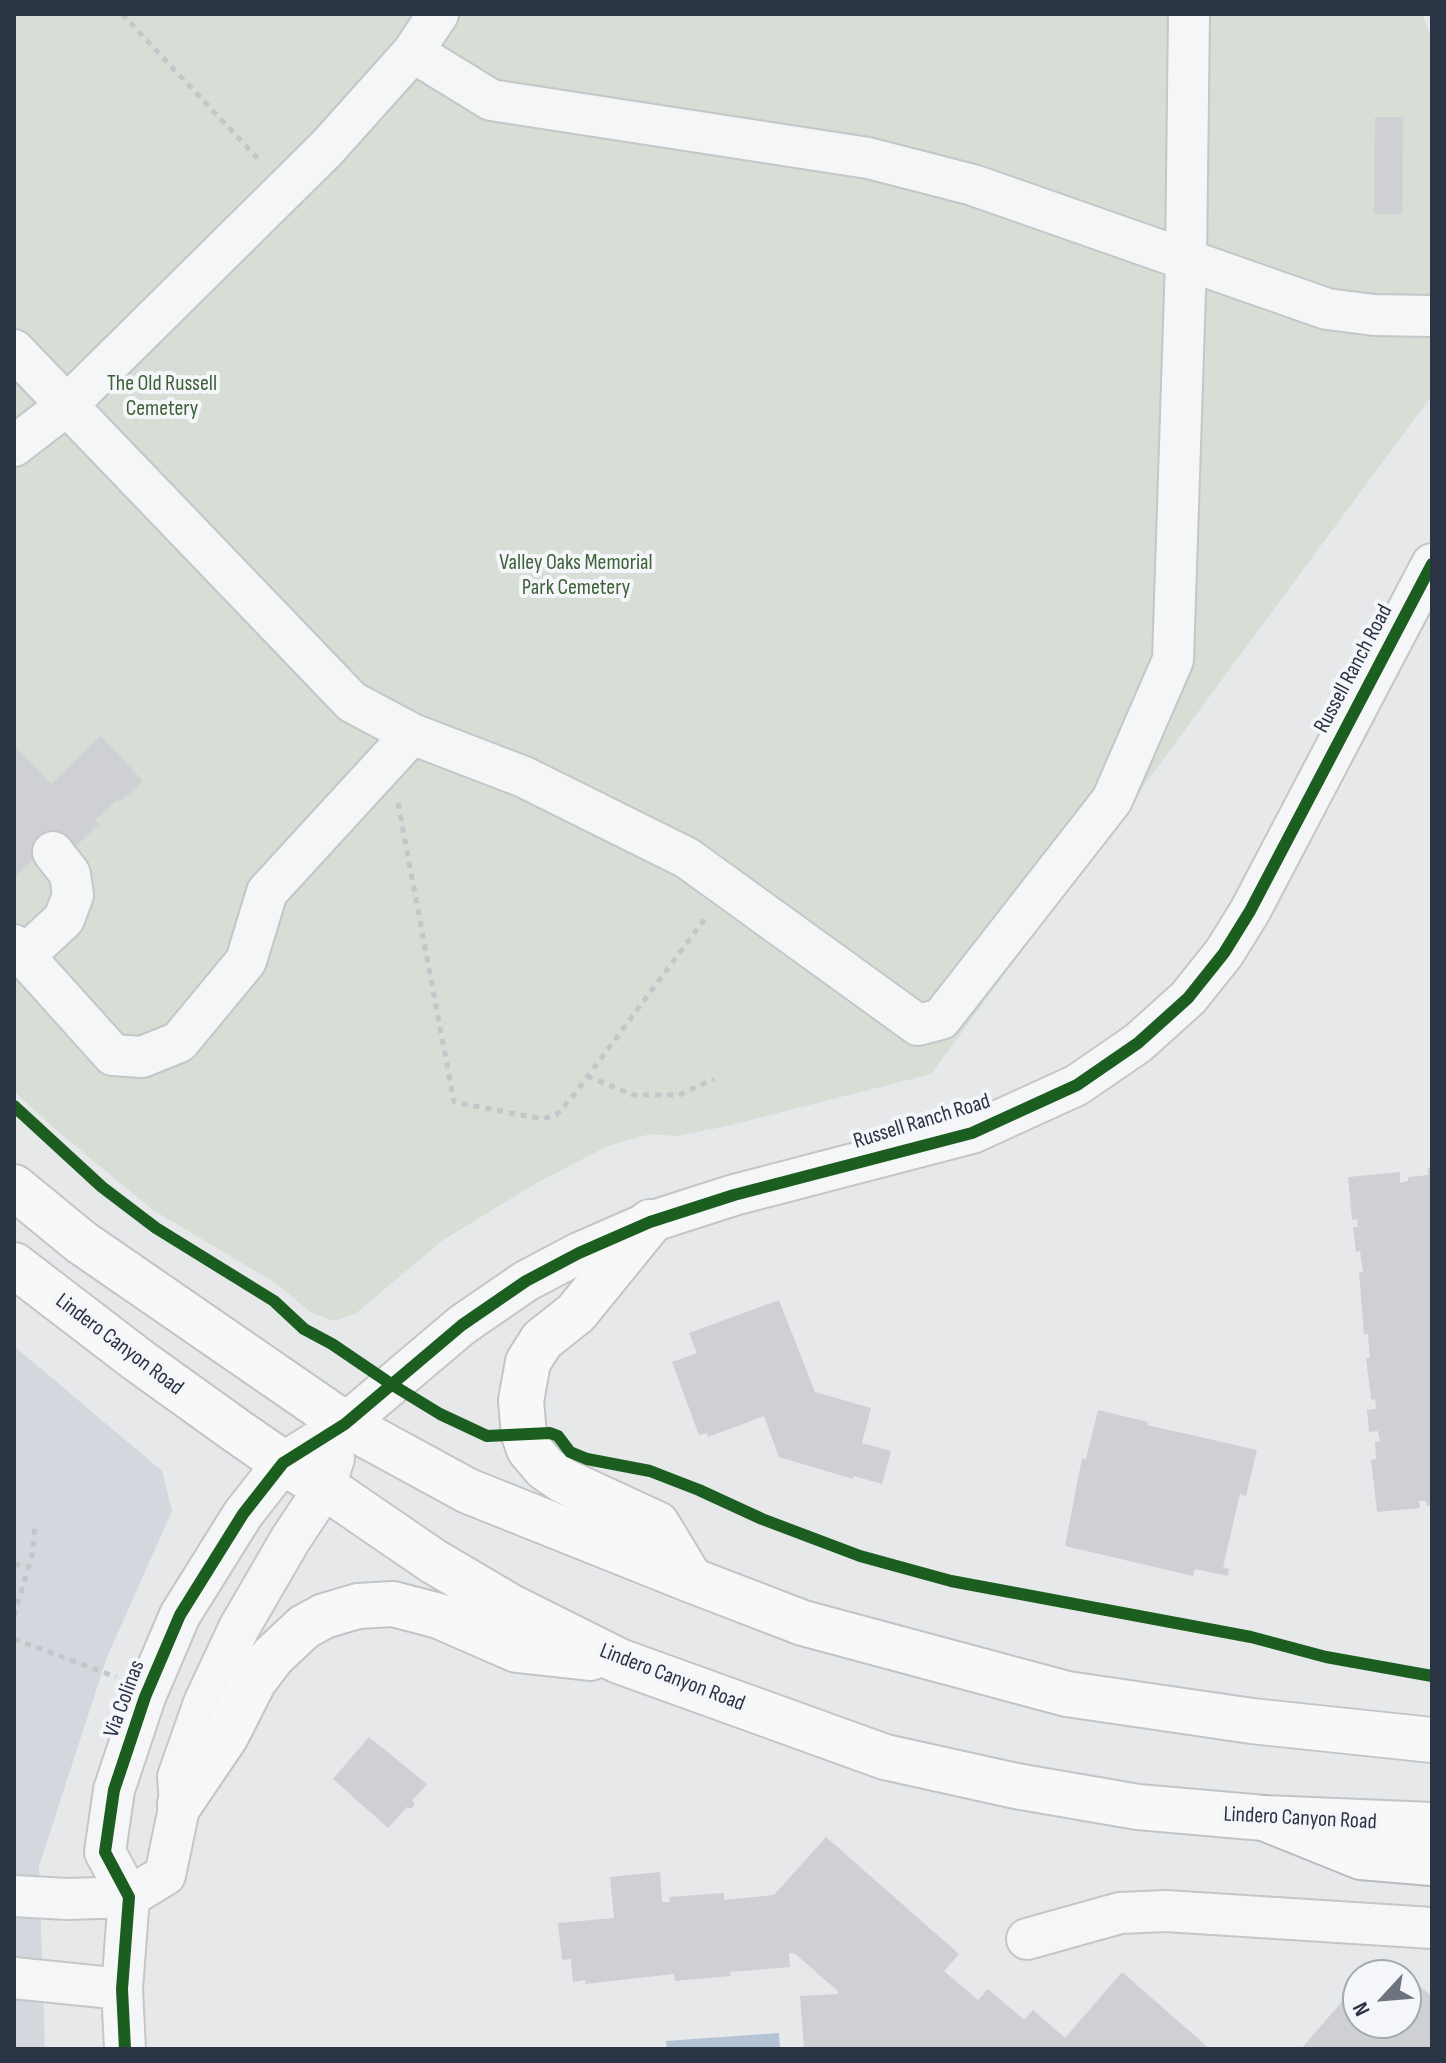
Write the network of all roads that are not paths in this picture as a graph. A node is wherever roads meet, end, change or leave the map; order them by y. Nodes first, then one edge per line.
1 (438, 14) edge
2 (1189, 14) edge
3 (413, 52) junction
4 (1186, 261) junction
5 (1432, 316) edge
6 (14, 350) edge
7 (66, 406) junction
8 (16, 453) edge
9 (1432, 564) edge
10 (401, 746) junction
11 (53, 852) dead end
12 (19, 951) edge
13 (14, 1187) edge
14 (650, 1222) junction
15 (14, 1265) edge
16 (345, 1424) junction
17 (283, 1463) junction
18 (325, 1487) junction
19 (691, 1580) junction
20 (619, 1661) junction
21 (1432, 1740) edge
22 (180, 1804) junction
23 (1264, 1818) junction
24 (1432, 1825) edge
25 (1432, 1863) edge
26 (14, 1896) edge
27 (129, 1897) junction
28 (1432, 1928) edge
29 (1027, 1939) dead end
30 (14, 1978) edge
31 (122, 1989) junction
32 (125, 2049) edge

1 - 3 street
2 - 4 street
3 - 4 street
3 - 7 street
4 - 5 street
4 - 10 street
6 - 7 street
7 - 8 street
7 - 10 street
9 - 14 street, Russell Ranch Road
10 - 12 street
11 - 12 street
13 - 16 main road
14 - 16 street, Russell Ranch Road
14 - 19 main road
15 - 17 main road, Lindero Canyon Road
16 - 17 street, Via Colinas
16 - 18 street
16 - 19 main road
17 - 18 main road, Lindero Canyon Road
17 - 27 street, Via Colinas
18 - 20 main road, Lindero Canyon Road
18 - 22 street
19 - 21 main road
20 - 22 main road
20 - 23 main road, Lindero Canyon Road
22 - 27 street
23 - 24 main road, Lindero Canyon Road
23 - 25 main road
26 - 27 street
27 - 31 street
28 - 29 street
30 - 31 street
31 - 32 street

